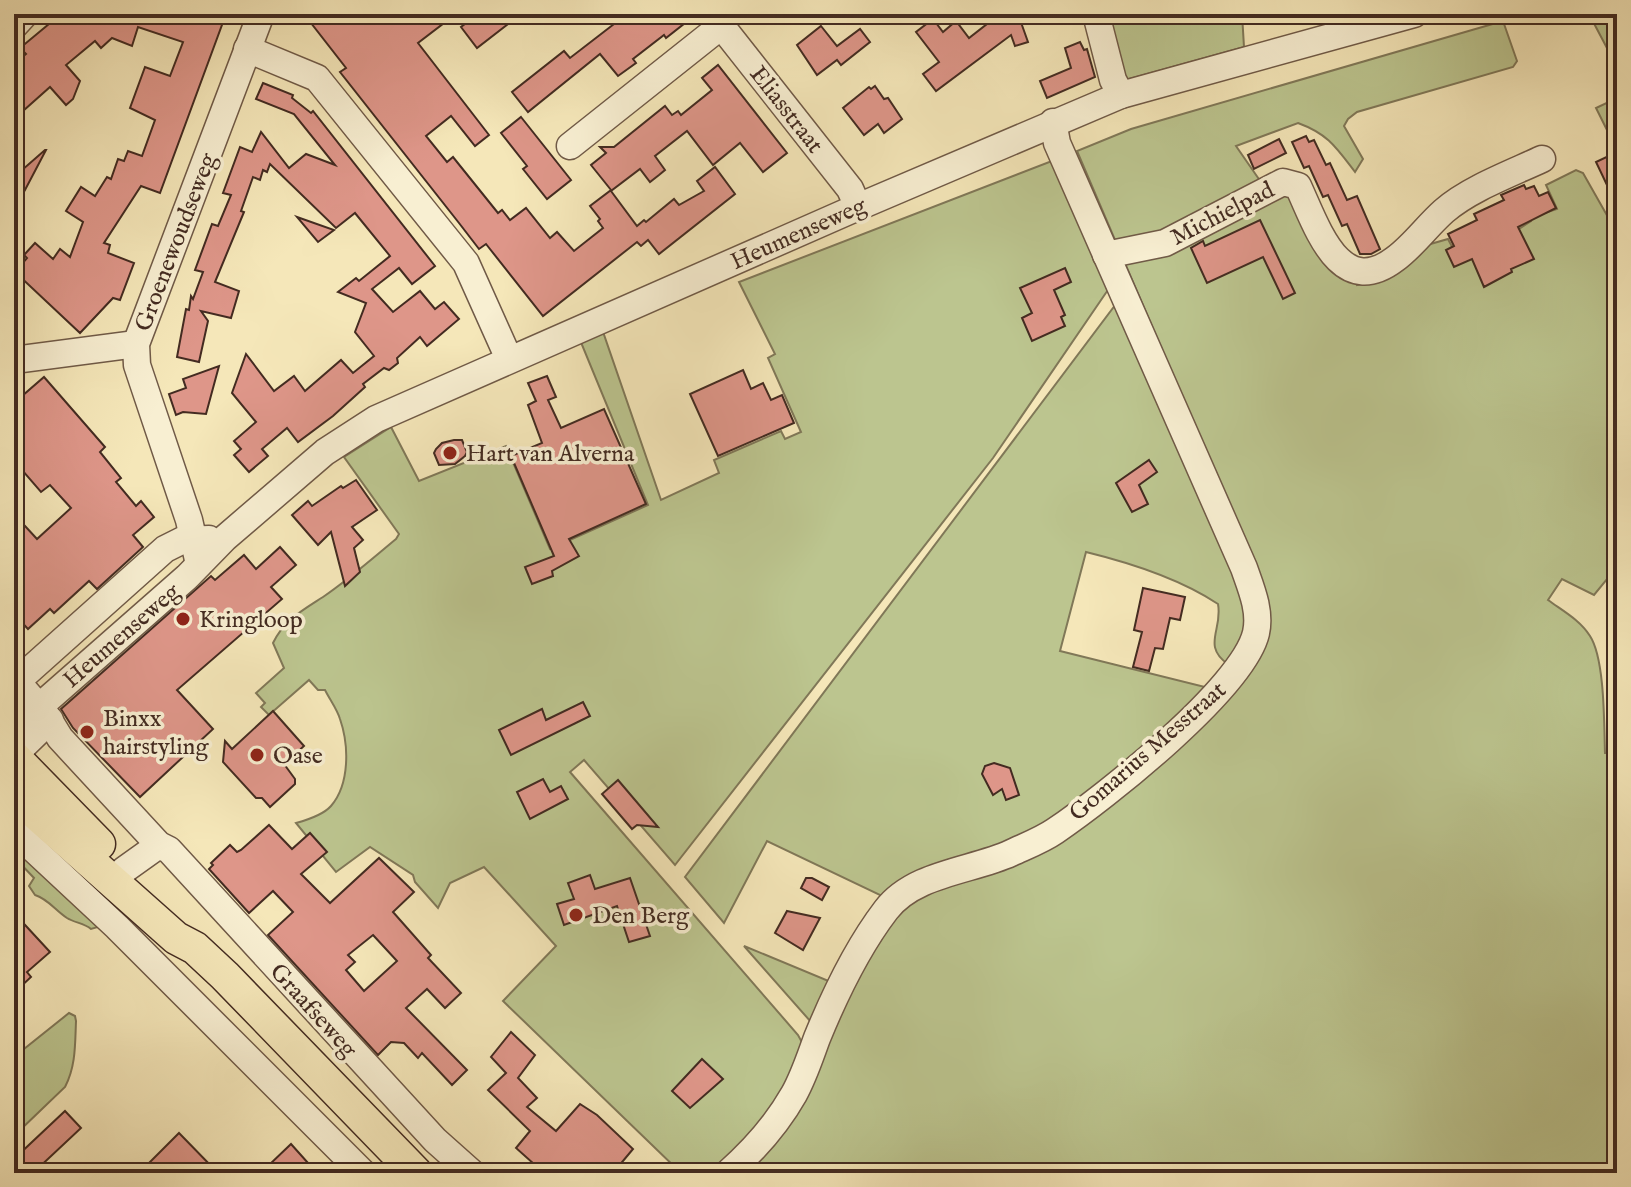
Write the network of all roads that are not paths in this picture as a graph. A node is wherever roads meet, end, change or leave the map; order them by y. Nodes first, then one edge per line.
1 (25, 14) edge
2 (261, 14) edge
3 (1096, 14) edge
4 (1414, 14) edge
5 (717, 20) edge
6 (14, 26) edge
7 (247, 49) junction
8 (1121, 95) junction
9 (1053, 122) junction
10 (570, 146) dead end
11 (1542, 159) dead end
12 (858, 207) junction
13 (1106, 255) junction
14 (136, 344) junction
15 (509, 359) junction
16 (14, 360) edge
17 (196, 552) junction
18 (18, 678) edge
19 (46, 707) junction
20 (14, 729) edge
21 (14, 756) edge
22 (14, 794) edge
23 (14, 831) edge
24 (159, 845) junction
25 (124, 870) junction
26 (126, 914) junction
27 (195, 948) junction
28 (363, 1173) edge
29 (416, 1173) edge
30 (472, 1173) edge
31 (728, 1173) edge

1 - 6 street
2 - 7 street, Groenewoudseweg
3 - 8 street
4 - 8 street, Heumenseweg
5 - 10 street
5 - 12 street, Eliasstraat
7 - 14 street, Groenewoudseweg
7 - 15 street
8 - 9 street, Heumenseweg
9 - 12 street, Heumenseweg
9 - 13 street, Gomarius Messtraat
11 - 13 street, Michielpad
12 - 15 street, Heumenseweg
13 - 31 street, Gomarius Messtraat
14 - 16 street
14 - 17 street, Groenewoudseweg
15 - 17 street, Heumenseweg
17 - 18 street, Heumenseweg
17 - 19 street, Heumenseweg
18 - 19 street, Graafseweg
19 - 20 street, Heumenseweg
19 - 21 street
19 - 24 street, Graafseweg
21 - 25 main road, Graafseweg
22 - 26 main road, Graafseweg
23 - 26 street, Graafseweg
24 - 25 street
24 - 30 street, Graafseweg
25 - 27 main road, Graafseweg
26 - 27 main road, Graafseweg
26 - 28 street, Graafseweg
27 - 29 main road, Graafseweg

